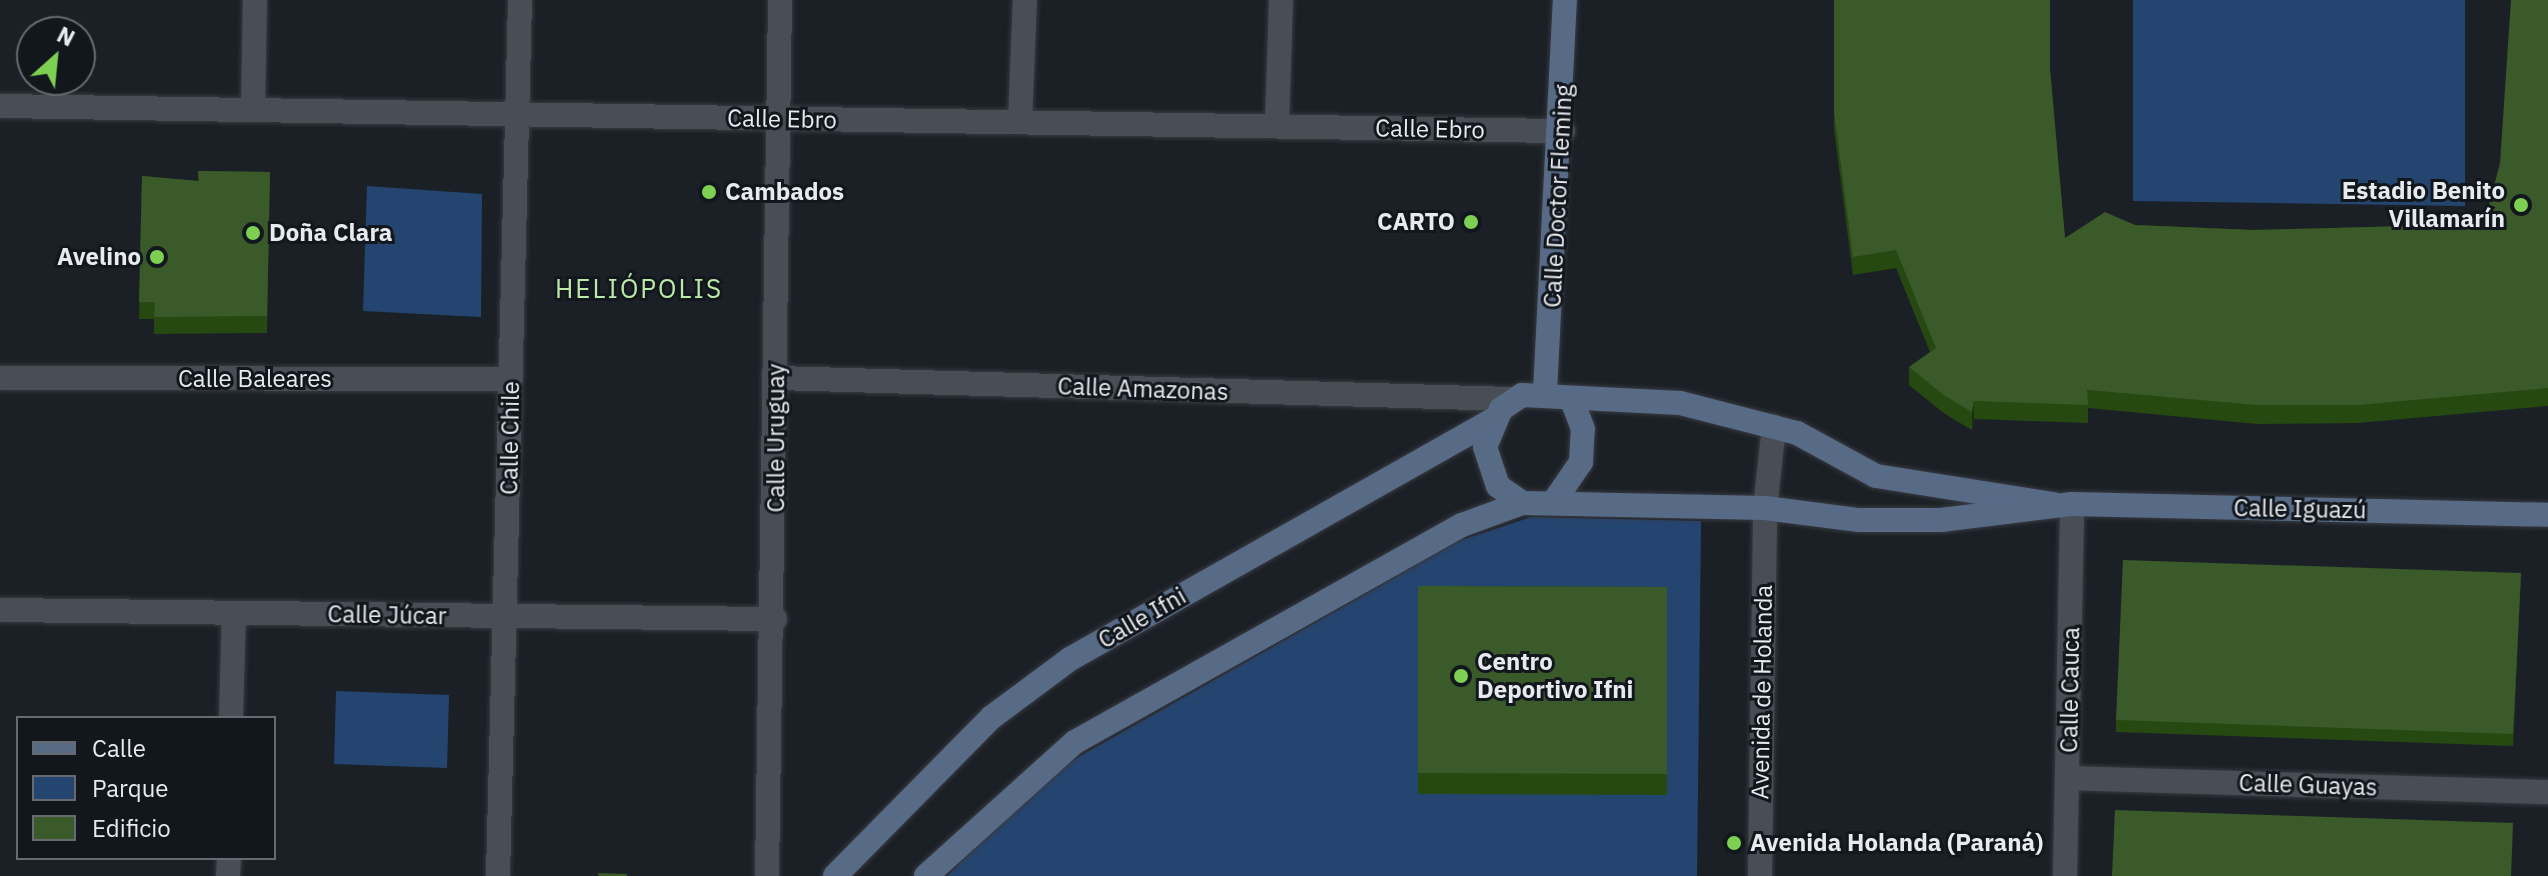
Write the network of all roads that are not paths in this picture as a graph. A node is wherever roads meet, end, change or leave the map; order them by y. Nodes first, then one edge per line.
1 (255, 0) edge
2 (520, 0) edge
3 (780, 0) edge
4 (1025, 0) edge
5 (1281, 0) edge
6 (1565, 0) edge
7 (0, 106) edge
8 (253, 110) junction
9 (517, 115) junction
10 (779, 119) junction
11 (1020, 122) junction
12 (1277, 126) junction
13 (1563, 131) junction
14 (0, 378) edge
15 (777, 378) junction
16 (511, 379) junction
17 (1545, 392) junction
18 (1510, 399) junction
19 (1572, 401) junction
20 (1494, 419) junction
21 (1774, 426) junction
22 (1522, 503) junction
23 (1553, 503) junction
24 (2062, 504) junction
25 (1765, 508) junction
26 (2548, 515) edge
27 (0, 610) edge
28 (234, 613) junction
29 (506, 616) junction
30 (775, 619) junction
31 (231, 716) edge
32 (2069, 778) junction
33 (2548, 792) edge
34 (498, 876) edge
35 (767, 876) edge
36 (835, 876) edge
37 (926, 876) edge
38 (1760, 876) edge
39 (2065, 876) edge

1 - 8 street
2 - 9 street, Calle Chile
3 - 10 street, Calle Uruguay
4 - 11 street
5 - 12 street
6 - 13 main road, Calle Doctor Fleming
7 - 8 street, Calle Ebro
8 - 9 street, Calle Ebro
9 - 10 street, Calle Ebro
9 - 16 street, Calle Chile
10 - 11 street, Calle Ebro
10 - 15 street, Calle Uruguay
11 - 12 street, Calle Ebro
12 - 13 street, Calle Ebro
13 - 17 main road, Calle Doctor Fleming
14 - 16 street, Calle Baleares
15 - 18 street, Calle Amazonas
15 - 30 street, Calle Uruguay
16 - 29 street, Calle Chile
17 - 18 main road
17 - 19 main road
18 - 20 main road
19 - 21 main road, Calle Iguazú
19 - 23 main road
20 - 22 main road
20 - 36 main road, Calle Ifni
21 - 24 main road, Calle Iguazú
21 - 25 street, Avenida de Holanda
22 - 23 main road
22 - 37 main road
23 - 25 main road, Calle Iguazú
24 - 25 main road, Calle Iguazú
24 - 26 main road, Calle Iguazú
24 - 32 street, Calle Cauca
25 - 38 street, Avenida de Holanda
27 - 28 street, Calle Júcar
28 - 29 street, Calle Júcar
28 - 31 street
29 - 30 street, Calle Júcar
29 - 34 street, Calle Chile
30 - 35 street, Calle Uruguay
32 - 33 street, Calle Guayas
32 - 39 street, Calle Cauca

